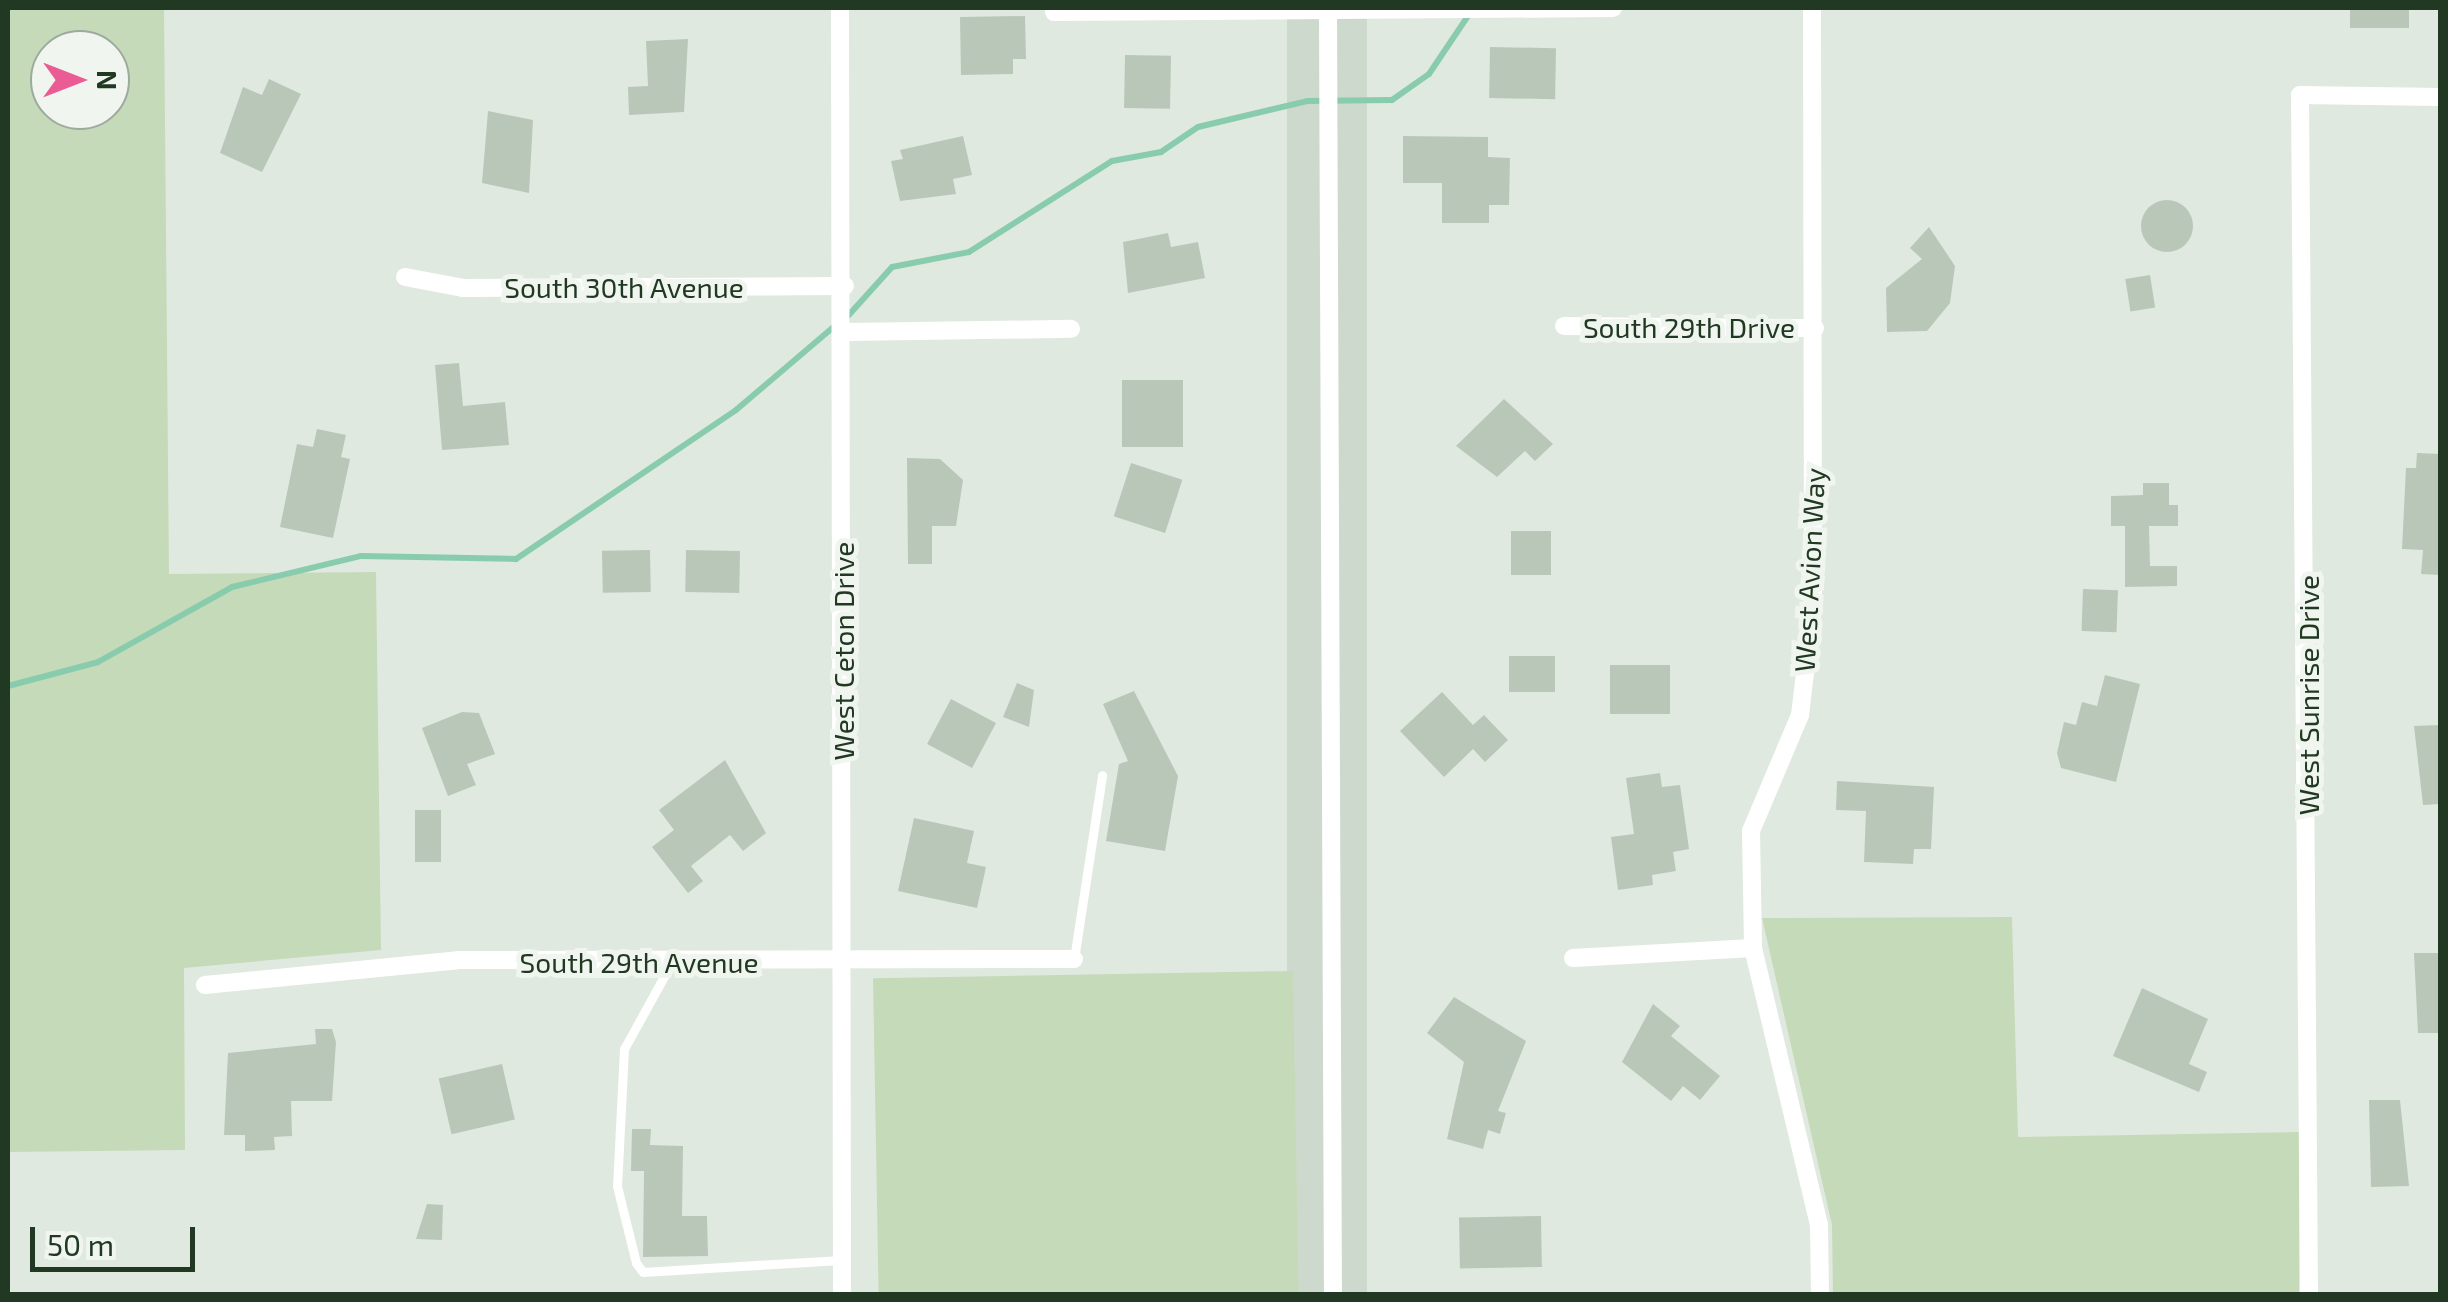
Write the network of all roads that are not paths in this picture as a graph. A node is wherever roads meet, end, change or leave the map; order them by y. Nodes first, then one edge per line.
1 (840, 8) edge
2 (1614, 8) edge
3 (1812, 8) edge
4 (1328, 10) edge
5 (1054, 12) dead end
6 (2440, 98) edge
7 (404, 277) dead end
8 (845, 286) junction
9 (1564, 326) dead end
10 (1815, 328) junction
11 (1071, 330) dead end
12 (846, 332) junction
13 (1102, 775) dead end
14 (1753, 948) junction
15 (1573, 958) dead end
16 (1074, 959) joint
17 (672, 962) junction
18 (841, 963) junction
19 (205, 984) dead end
20 (842, 1260) junction
21 (842, 1294) edge
22 (1333, 1294) edge
23 (1820, 1294) edge
24 (2309, 1294) edge

1 - 8 street, West Ceton Drive
2 - 4 street
3 - 10 street, West Avion Way
4 - 5 street
4 - 22 street
6 - 24 street, West Sunrise Drive
7 - 8 street, South 30th Avenue
8 - 12 street, West Ceton Drive
9 - 10 street, South 29th Drive
10 - 14 street, West Avion Way
11 - 12 street
12 - 18 street, West Ceton Drive
13 - 16 lane
14 - 15 street
14 - 23 street, West Avion Way
16 - 18 street, South 29th Avenue
17 - 18 street, South 29th Avenue
17 - 19 street, South 29th Avenue
17 - 20 lane
18 - 20 street, West Ceton Drive
20 - 21 street, West Ceton Drive

